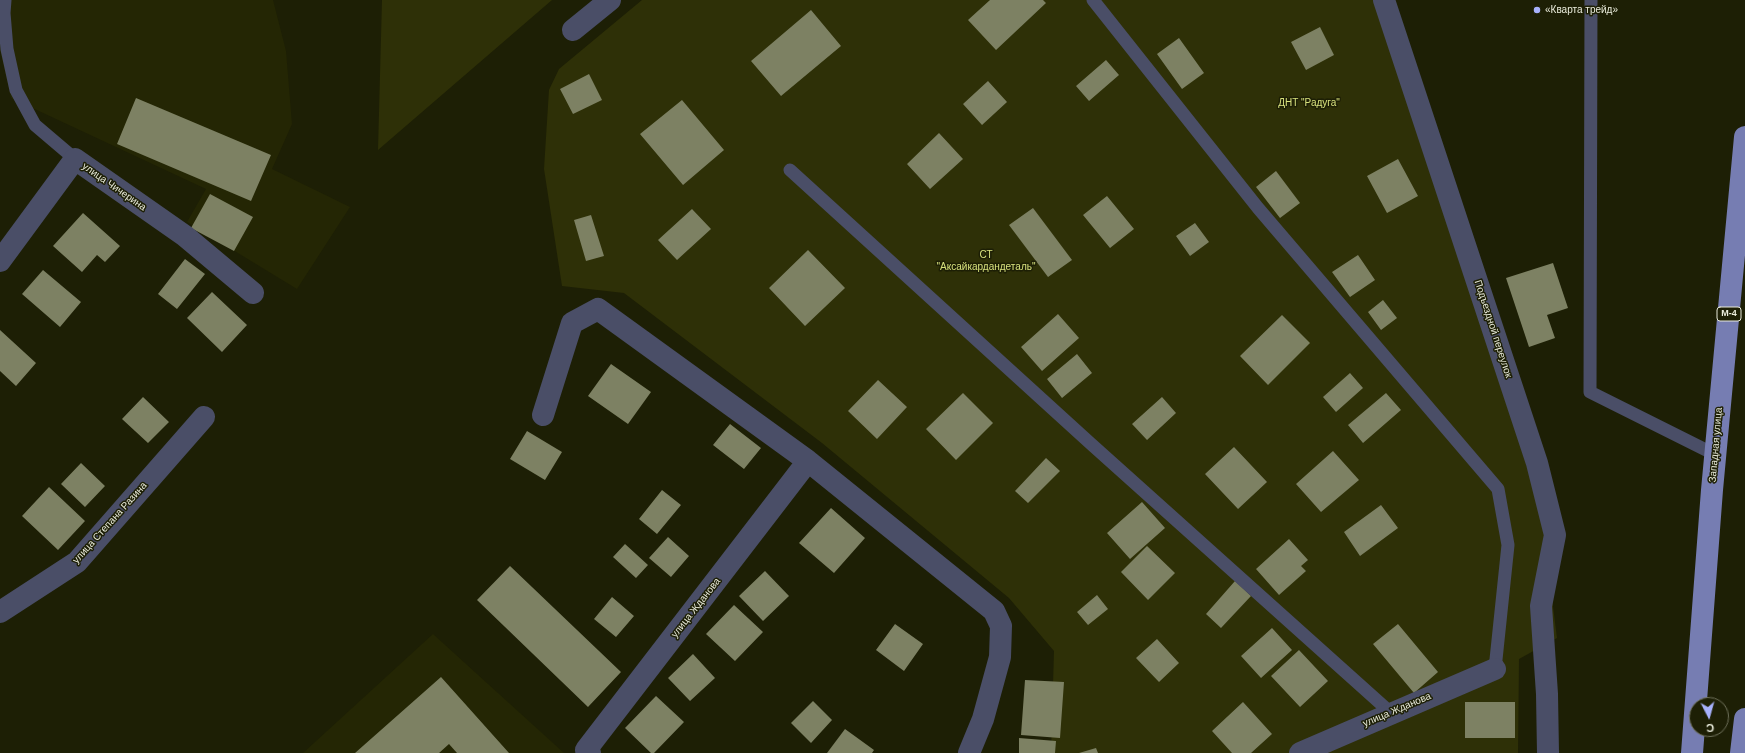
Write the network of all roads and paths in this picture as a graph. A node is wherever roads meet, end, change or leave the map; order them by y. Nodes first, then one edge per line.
1 (5, 0) edge
2 (610, 0) edge
3 (1093, 0) edge
4 (1384, 0) edge
5 (1591, 0) edge
6 (573, 30) dead end
7 (1745, 137) edge
8 (75, 159) junction
9 (790, 170) dead end
10 (0, 261) edge
11 (253, 293) dead end
12 (543, 415) dead end
13 (204, 417) dead end
14 (1716, 455) junction
15 (808, 462) junction
16 (0, 612) edge
17 (1494, 669) joint
18 (1390, 712) junction
19 (1745, 719) edge
20 (586, 752) edge
21 (969, 753) edge
22 (1300, 753) edge
23 (1548, 753) edge
24 (1692, 753) edge
25 (1741, 753) edge

1 - 8 lane
2 - 6 street
3 - 17 lane
4 - 23 street, Подъездной переулок
5 - 14 lane
7 - 14 main road, Западная улица / М-4
8 - 10 street, улица Чичерина
8 - 11 street, улица Чичерина
9 - 18 lane
12 - 15 street
13 - 16 street, улица Степана Разина
14 - 24 main road, Западная улица / М-4
15 - 20 street, улица Жданова
15 - 21 street
17 - 18 street, улица Жданова
18 - 22 street, улица Жданова
19 - 25 main road

